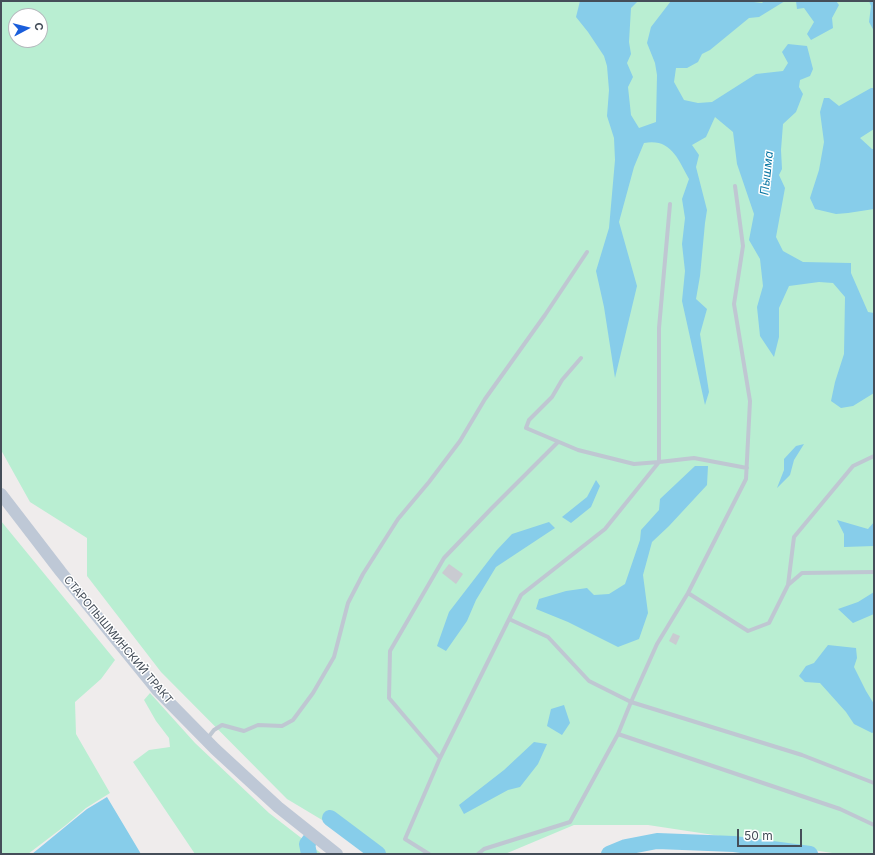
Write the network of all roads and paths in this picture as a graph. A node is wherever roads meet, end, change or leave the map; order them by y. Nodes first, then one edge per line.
1 (734, 186) dead end
2 (670, 204) dead end
3 (587, 252) dead end
4 (581, 358) dead end
5 (558, 442) junction
6 (874, 456) edge
7 (659, 462) junction
8 (747, 468) junction
9 (1, 494) edge
10 (874, 572) edge
11 (788, 585) junction
12 (688, 593) junction
13 (509, 618) junction
14 (631, 702) junction
15 (618, 734) junction
16 (206, 740) junction
17 (440, 758) junction
18 (874, 783) edge
19 (874, 825) edge
20 (337, 854) edge
21 (430, 854) edge
22 (478, 854) edge

1 - 8 lane
2 - 7 lane
3 - 16 lane
4 - 5 lane
5 - 7 lane
5 - 17 lane
6 - 11 lane
7 - 8 lane
7 - 13 lane
8 - 12 lane
9 - 16 street, СТАРОПЫШМИНСКИЙ ТРАКТ
10 - 11 lane
11 - 12 lane
12 - 14 lane
13 - 14 lane
13 - 17 lane
14 - 15 lane
14 - 18 lane
15 - 19 lane
15 - 22 lane
16 - 20 street, СТАРОПЫШМИНСКИЙ ТРАКТ
17 - 21 lane

